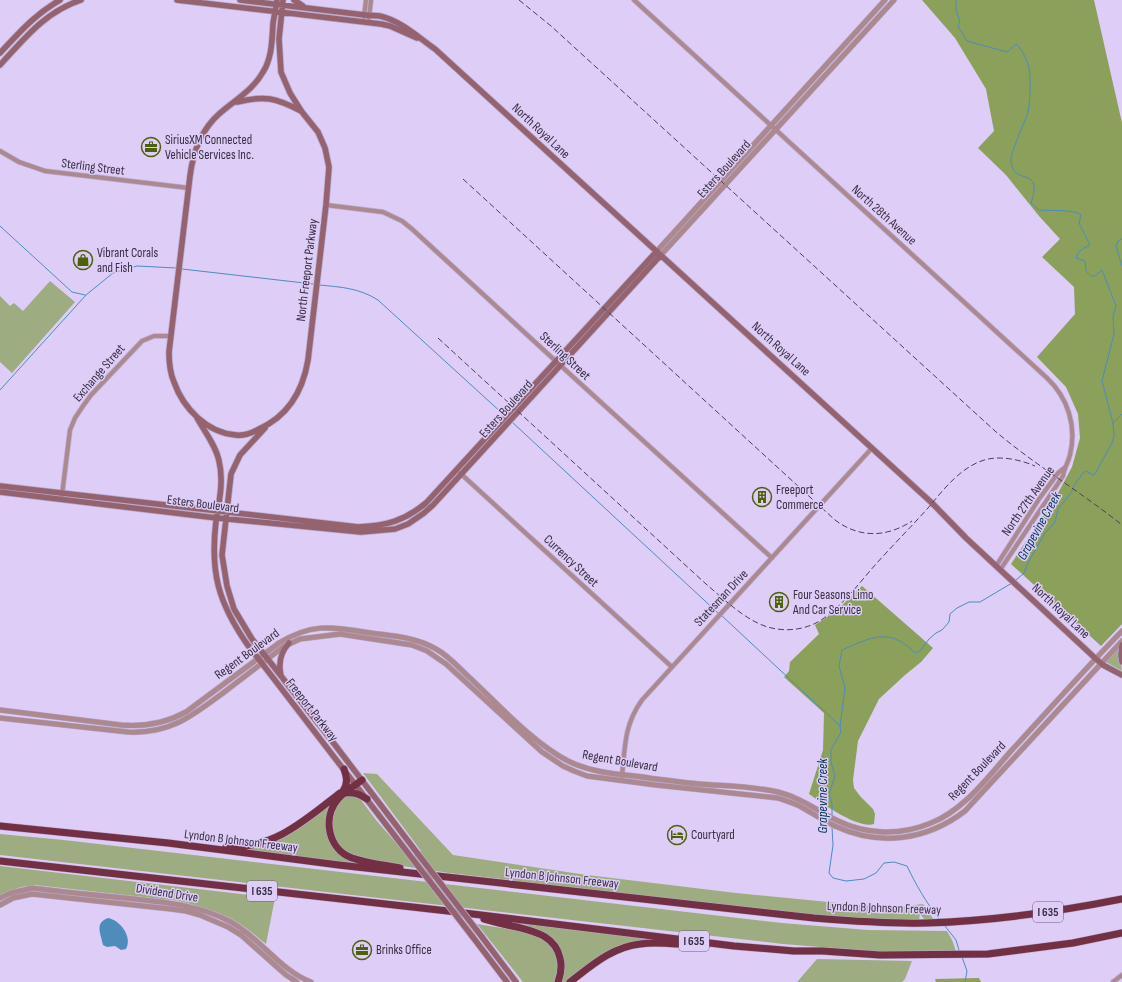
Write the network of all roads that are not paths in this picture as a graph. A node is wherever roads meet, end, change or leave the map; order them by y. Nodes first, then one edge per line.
1 (60, 0) edge
2 (177, 0) edge
3 (240, 0) edge
4 (294, 0) edge
5 (366, 0) edge
6 (371, 0) edge
7 (634, 0) edge
8 (886, 0) edge
9 (894, 0) edge
10 (77, 1) edge
11 (280, 2) edge
12 (307, 8) junction
13 (279, 12) junction
14 (366, 19) junction
15 (2, 52) edge
16 (9, 55) junction
17 (835, 60) junction
18 (0, 65) edge
19 (235, 102) junction
20 (302, 112) junction
21 (773, 127) junction
22 (0, 151) edge
23 (188, 188) junction
24 (326, 205) junction
25 (659, 253) junction
26 (171, 336) junction
27 (558, 364) junction
28 (196, 416) junction
29 (268, 425) junction
30 (872, 448) junction
31 (1064, 468) junction
32 (459, 472) junction
33 (0, 486) edge
34 (0, 492) edge
35 (63, 495) junction
36 (1039, 500) junction
37 (1045, 503) junction
38 (218, 511) junction
39 (226, 512) junction
40 (217, 518) junction
41 (225, 518) junction
42 (772, 558) junction
43 (998, 568) junction
44 (215, 574) junction
45 (230, 598) junction
46 (1122, 631) edge
47 (1122, 641) edge
48 (289, 643) junction
49 (1122, 645) edge
50 (265, 657) junction
51 (258, 658) junction
52 (1095, 658) junction
53 (1122, 662) edge
54 (262, 663) junction
55 (1101, 663) junction
56 (672, 667) junction
57 (1122, 675) edge
58 (282, 678) junction
59 (0, 710) edge
60 (0, 718) edge
61 (344, 770) junction
62 (621, 778) junction
63 (358, 781) junction
64 (694, 786) junction
65 (344, 792) junction
66 (367, 799) junction
67 (0, 826) edge
68 (858, 832) junction
69 (876, 835) junction
70 (168, 843) junction
71 (0, 861) edge
72 (481, 881) junction
73 (87, 897) junction
74 (0, 898) edge
75 (1122, 899) edge
76 (0, 905) edge
77 (448, 911) junction
78 (1122, 933) edge
79 (734, 946) junction
80 (1122, 975) edge
81 (297, 982) edge
82 (311, 982) edge
83 (507, 982) edge
84 (516, 982) edge
85 (558, 982) edge
86 (570, 982) edge
87 (1113, 982) edge

1 - 15 main road
2 - 13 main road
3 - 11 main road, North Royal Lane
4 - 12 main road
5 - 14 street
6 - 14 street
7 - 21 street, North 28th Avenue
8 - 17 street, Esters Boulevard
9 - 17 street, Esters Boulevard
10 - 16 main road
11 - 12 main road, North Royal Lane
11 - 13 main road
12 - 14 main road, North Royal Lane
13 - 14 main road
13 - 19 main road
13 - 20 main road
14 - 25 main road, North Royal Lane
15 - 16 main road
16 - 18 main road
17 - 21 street, Esters Boulevard
19 - 20 main road
19 - 23 main road
20 - 24 main road, North Freeport Parkway
21 - 25 street, Esters Boulevard
21 - 31 street, North 28th Avenue
22 - 23 street, Sterling Street
23 - 26 main road
24 - 27 street, Sterling Street
24 - 29 main road, North Freeport Parkway
25 - 27 main road, Esters Boulevard
25 - 30 main road, North Royal Lane
26 - 28 main road
26 - 35 street, Exchange Street
27 - 32 main road, Esters Boulevard
27 - 42 street, Sterling Street
28 - 29 main road
28 - 38 main road, Freeport Parkway
29 - 39 main road, Freeport Parkway
30 - 42 street, Statesman Drive
30 - 43 main road, North Royal Lane
31 - 36 street, North 27th Avenue
31 - 37 street, North 27th Avenue
32 - 39 main road, Esters Boulevard
32 - 41 main road, Esters Boulevard
32 - 56 street, Currency Street
33 - 35 main road, Esters Boulevard
34 - 35 main road, Esters Boulevard
35 - 38 main road, Esters Boulevard
35 - 40 main road, Esters Boulevard
36 - 37 street
36 - 43 street, North 27th Avenue
37 - 43 street, North 27th Avenue
38 - 39 main road, Esters Boulevard
38 - 40 main road, Freeport Parkway
39 - 41 main road, Freeport Parkway
40 - 41 main road, Esters Boulevard
40 - 44 main road, Freeport Parkway
41 - 45 main road, Freeport Parkway
42 - 56 street, Statesman Drive
43 - 52 main road, North Royal Lane
44 - 45 main road
44 - 51 main road, Freeport Parkway
45 - 50 main road, Freeport Parkway
46 - 52 street, Regent Boulevard
47 - 55 street, Regent Boulevard
48 - 50 street, Regent Boulevard
48 - 58 main road
48 - 62 street, Regent Boulevard
49 - 53 main road
50 - 51 street, Regent Boulevard
50 - 54 street, Regent Boulevard
50 - 58 main road, Freeport Parkway
50 - 62 street, Regent Boulevard
51 - 54 main road, Freeport Parkway
51 - 59 street, Regent Boulevard
52 - 55 main road, North Royal Lane
52 - 69 street, Regent Boulevard
54 - 60 street, Regent Boulevard
54 - 61 main road, Freeport Parkway
55 - 57 main road, North Royal Lane
55 - 69 street, Regent Boulevard
56 - 62 street, Statesman Drive
58 - 63 main road, Freeport Parkway
61 - 63 main road, Freeport Parkway
61 - 65 highway
62 - 64 street, Regent Boulevard
63 - 65 highway
63 - 66 main road, Freeport Parkway
63 - 84 main road, Freeport Parkway, bridge
64 - 68 street, Regent Boulevard
64 - 68 street, Regent Boulevard
65 - 66 highway
65 - 70 highway
65 - 72 highway
66 - 83 main road, Freeport Parkway, bridge
67 - 70 highway, Lyndon B Johnson Freeway / I 635
68 - 69 street, Regent Boulevard
70 - 72 highway, Lyndon B Johnson Freeway / I 635
71 - 77 highway, I 635
72 - 75 highway, Lyndon B Johnson Freeway / I 635
73 - 74 street, Dividend Drive
73 - 76 street, Dividend Drive
73 - 81 street, Dividend Drive
73 - 82 street, Dividend Drive
77 - 79 highway, I 635
77 - 85 highway
78 - 79 highway, I 635
79 - 86 highway
80 - 87 street

